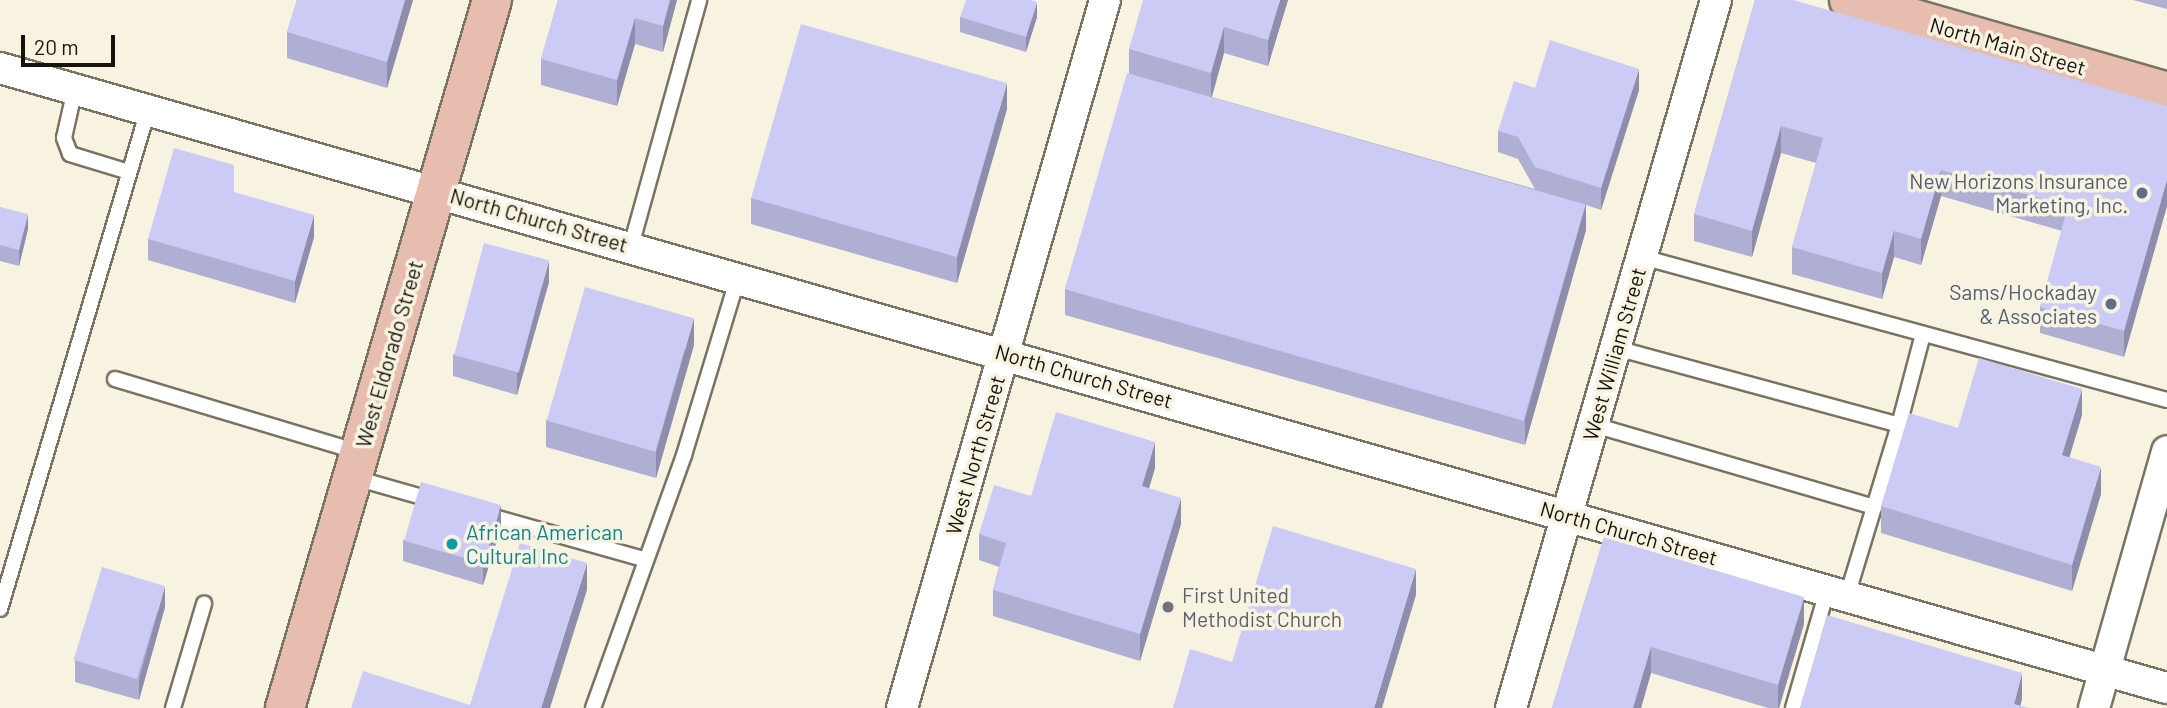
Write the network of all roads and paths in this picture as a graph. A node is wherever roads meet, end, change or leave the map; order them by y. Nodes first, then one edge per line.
1 (492, 0) edge
2 (699, 0) edge
3 (1105, 0) edge
4 (1716, 0) edge
5 (1849, 0) edge
6 (0, 68) edge
7 (75, 89) junction
8 (2167, 92) edge
9 (148, 110) junction
10 (129, 172) junction
11 (438, 191) junction
12 (631, 246) junction
13 (1642, 257) junction
14 (738, 277) junction
15 (1923, 334) junction
16 (1616, 348) junction
17 (1004, 353) junction
18 (115, 379) dead end
19 (2167, 400) edge
20 (1594, 425) junction
21 (1899, 425) junction
22 (2167, 451) edge
23 (357, 465) junction
24 (446, 503) edge
25 (1874, 507) junction
26 (472, 511) edge
27 (1567, 515) junction
28 (643, 559) junction
29 (1837, 593) junction
30 (204, 604) dead end
31 (0, 609) edge
32 (2104, 670) junction
33 (2167, 688) edge
34 (173, 708) edge
35 (285, 708) edge
36 (593, 708) edge
37 (902, 708) edge
38 (1511, 708) edge
39 (1793, 708) edge
40 (2094, 708) edge

1 - 11 main road, West Eldorado Street
2 - 12 lane
3 - 17 street, West North Street
4 - 13 street, West William Street
5 - 8 main road, North Main Street
6 - 7 street, North Church Street
7 - 9 street, North Church Street
7 - 10 lane
9 - 10 lane
9 - 11 street, North Church Street
10 - 31 lane
11 - 12 street, North Church Street
11 - 23 main road, West Eldorado Street
12 - 14 street, North Church Street
13 - 15 lane
13 - 16 street, West William Street
14 - 17 street, North Church Street
14 - 28 lane
15 - 19 lane
15 - 21 lane
16 - 20 street, West William Street
16 - 21 lane
17 - 27 street, North Church Street
17 - 37 street, West North Street
18 - 23 lane
20 - 25 lane
20 - 27 street, West William Street
21 - 25 lane
22 - 32 street
23 - 24 lane
23 - 35 main road, West Eldorado Street
25 - 29 lane
26 - 28 lane
27 - 29 street, North Church Street
27 - 38 street, West William Street
28 - 36 lane
29 - 32 street, North Church Street
29 - 39 lane
30 - 34 lane
32 - 33 street, North Church Street
32 - 40 street

